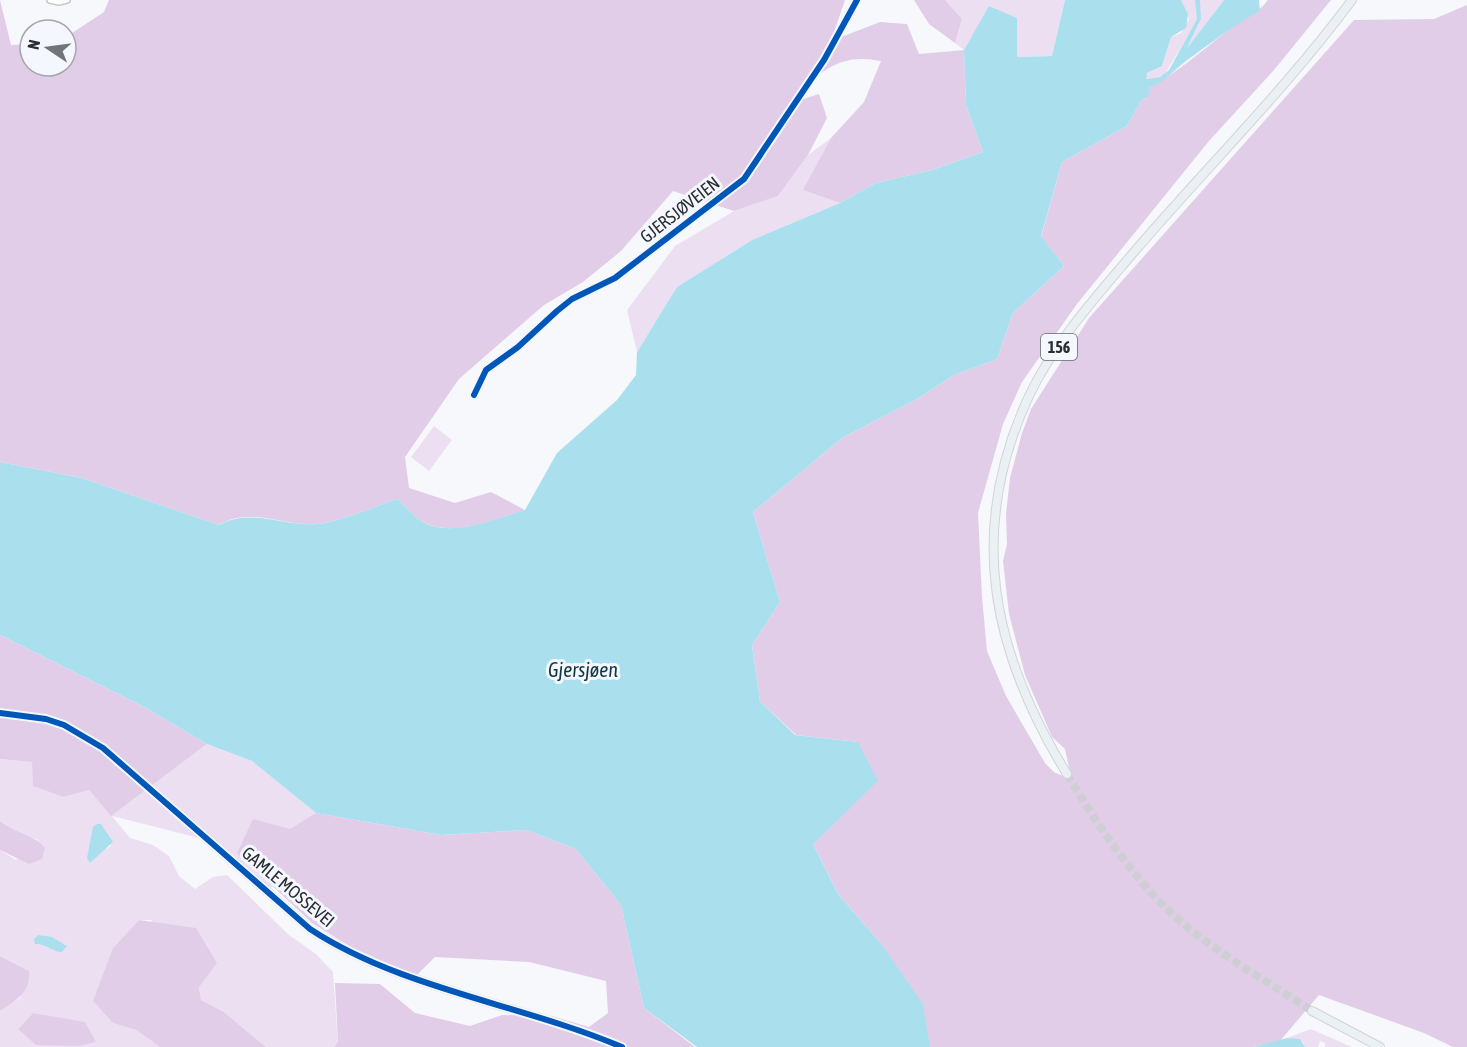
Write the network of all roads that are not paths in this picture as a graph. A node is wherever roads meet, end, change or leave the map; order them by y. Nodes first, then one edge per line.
1 (50, 0) edge
2 (67, 0) edge
3 (857, 0) edge
4 (1352, 0) edge
5 (474, 395) dead end
6 (0, 713) edge
7 (1067, 774) tunnel mouth
8 (1312, 1011) tunnel mouth
9 (622, 1047) edge
10 (1380, 1047) edge

1 - 2 street
3 - 5 street, GJERSJØVEIEN
4 - 7 main road, 156
6 - 9 main road, GAMLE MOSSEVEI
8 - 10 main road

